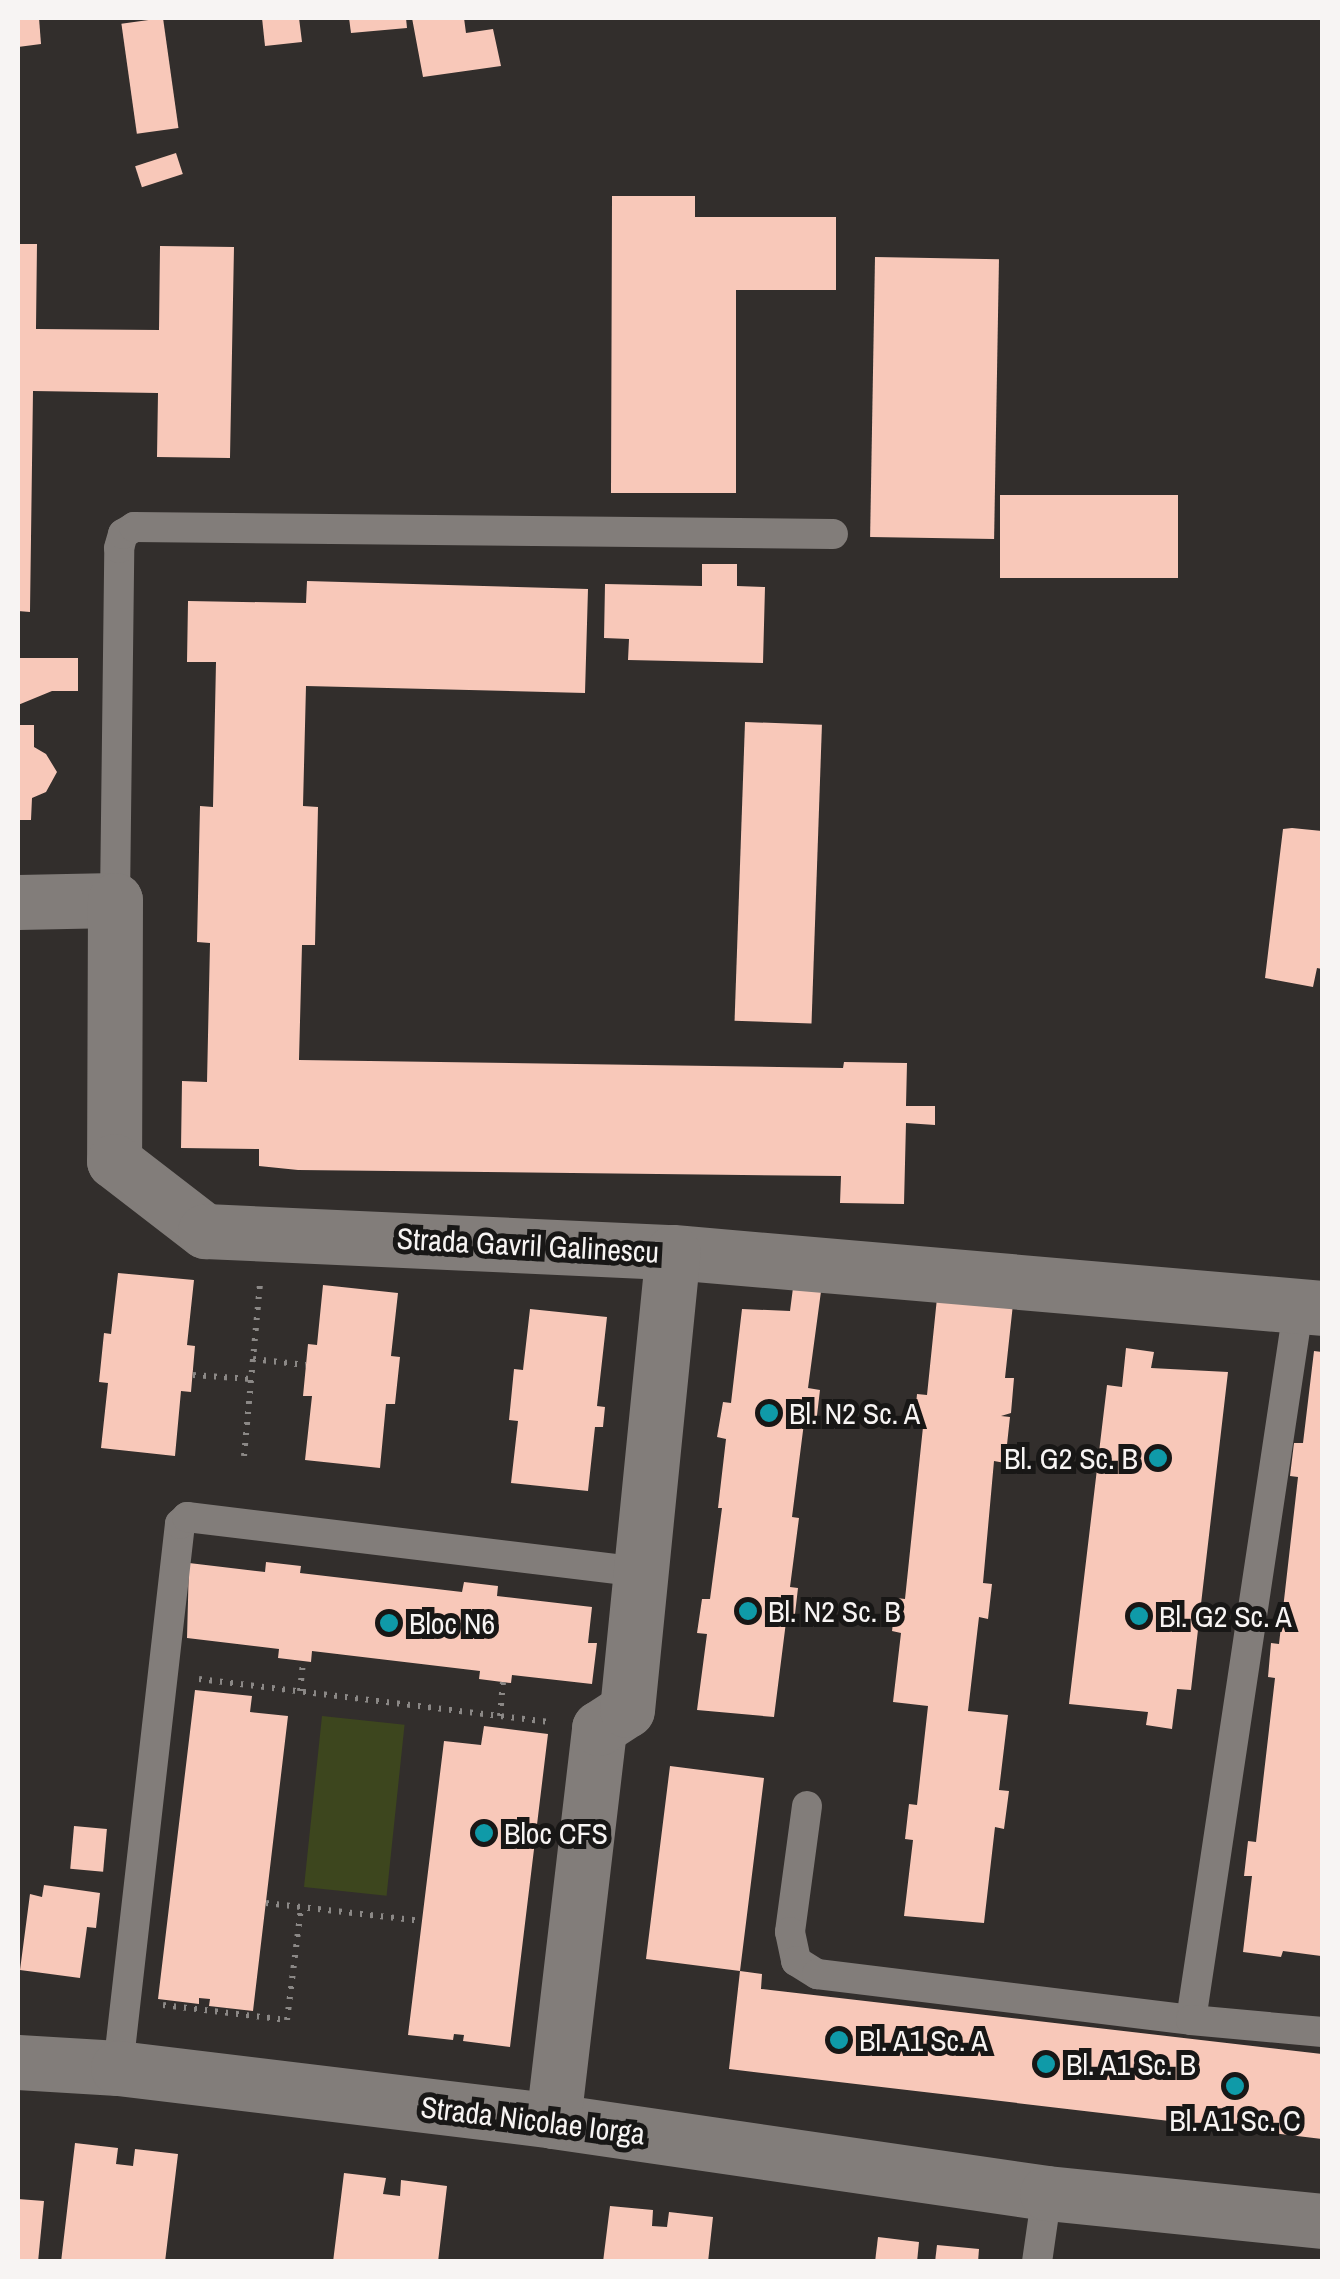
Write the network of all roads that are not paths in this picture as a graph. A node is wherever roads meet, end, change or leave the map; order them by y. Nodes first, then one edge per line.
1 (833, 534) dead end
2 (115, 900) junction
3 (18, 902) edge
4 (673, 1252) junction
5 (1311, 1306) edge
6 (640, 1572) junction
7 (808, 1806) dead end
8 (1191, 2020) junction
9 (1322, 2032) edge
10 (18, 2062) edge
11 (118, 2068) junction
12 (553, 2121) junction
13 (1047, 2192) junction
14 (1322, 2220) edge
15 (1036, 2262) edge

1 - 2 lane
2 - 3 street
2 - 4 street, Strada Gavril Galinescu
4 - 5 street, Strada Gavril Galinescu
4 - 6 street
5 - 8 lane
6 - 11 lane
6 - 12 street
7 - 8 lane
8 - 9 lane
10 - 11 street, Strada Nicolae Iorga
11 - 12 street, Strada Nicolae Iorga
12 - 13 street, Strada Nicolae Iorga
13 - 14 street, Strada Nicolae Iorga
13 - 15 lane

